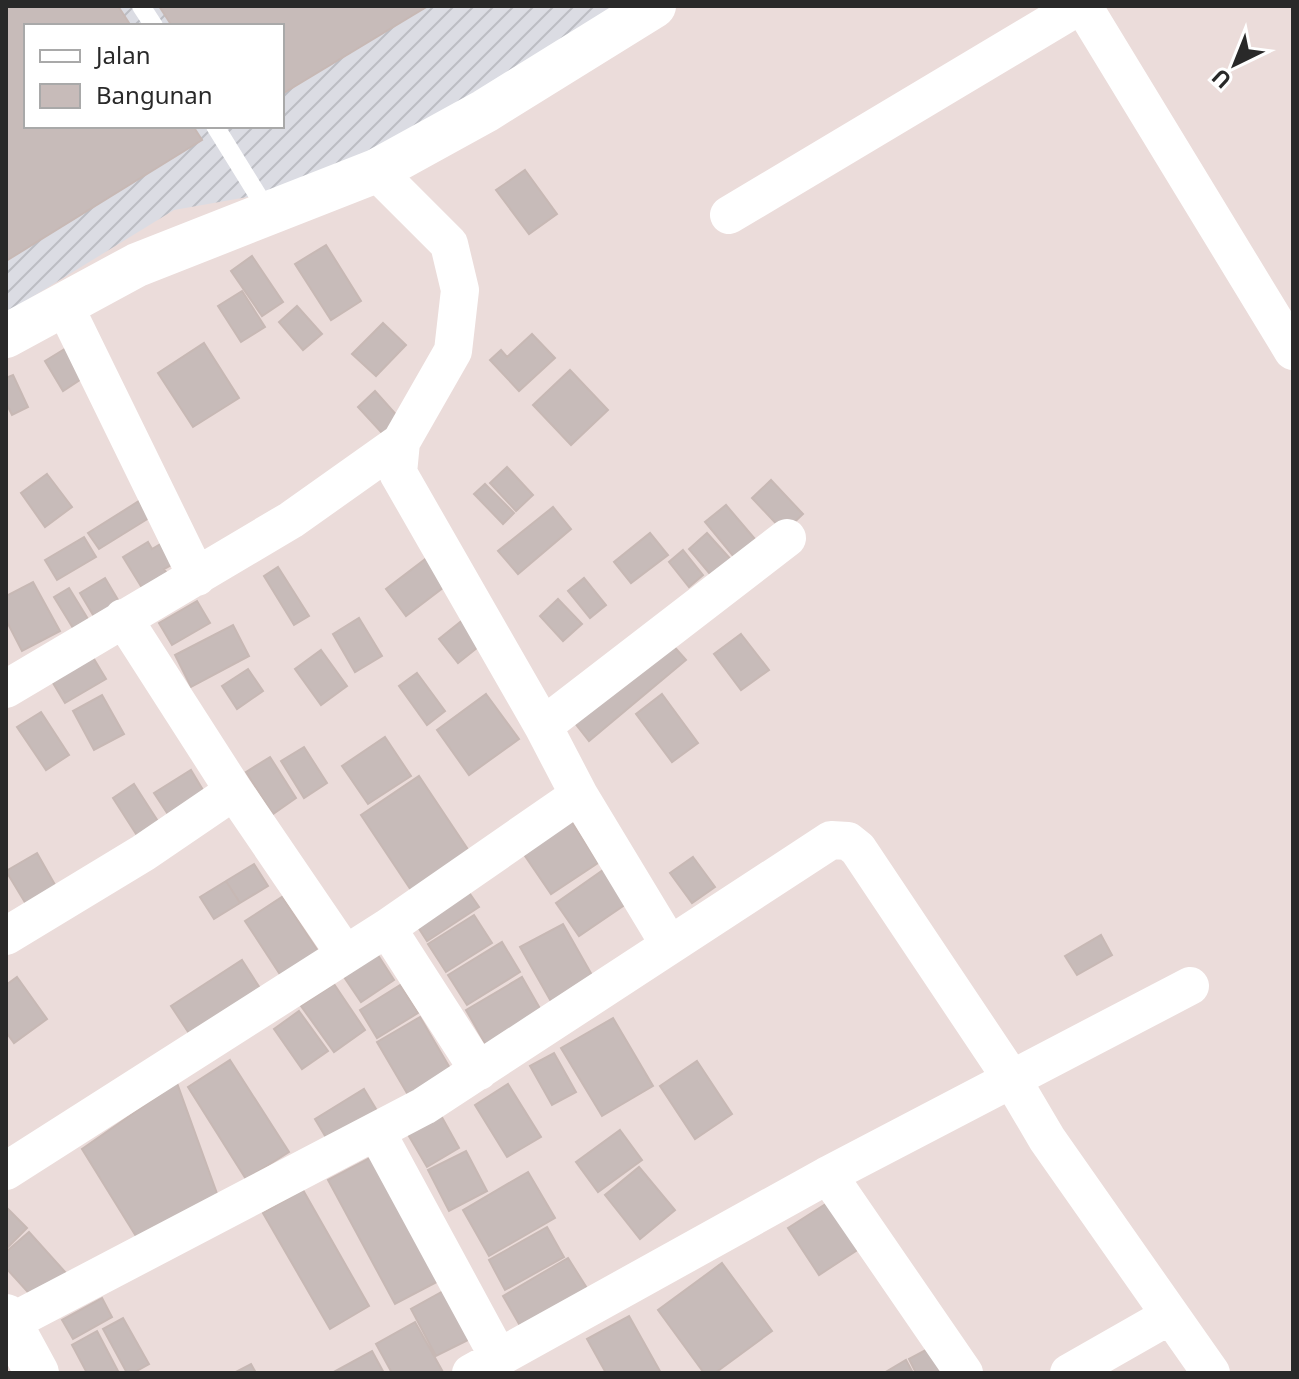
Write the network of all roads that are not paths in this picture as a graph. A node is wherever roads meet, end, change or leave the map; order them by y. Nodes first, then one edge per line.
1 (141, 6) edge
2 (654, 6) edge
3 (1081, 6) edge
4 (153, 24) edge
5 (216, 128) edge
6 (376, 171) junction
7 (270, 215) junction
8 (729, 215) dead end
9 (63, 303) junction
10 (6, 336) edge
11 (1293, 351) edge
12 (401, 442) junction
13 (787, 538) dead end
14 (197, 577) junction
15 (123, 618) junction
16 (6, 689) edge
17 (543, 726) junction
18 (234, 791) junction
19 (579, 795) junction
20 (387, 928) junction
21 (6, 936) edge
22 (669, 944) junction
23 (345, 954) junction
24 (1190, 986) dead end
25 (479, 1071) junction
26 (1011, 1078) junction
27 (377, 1133) junction
28 (6, 1171) edge
29 (828, 1175) junction
30 (1169, 1316) junction
31 (7, 1321) edge
32 (485, 1366) edge
33 (37, 1373) edge
34 (964, 1373) edge
35 (1069, 1373) edge
36 (1211, 1373) edge

1 - 4 lane
2 - 6 street
3 - 8 street
3 - 11 street
5 - 7 lane
6 - 7 street
6 - 12 street
7 - 9 street
9 - 10 street
9 - 14 street
12 - 14 street
12 - 17 street
13 - 17 street
14 - 15 street
15 - 16 street
15 - 18 street
17 - 19 street
18 - 21 street
18 - 23 street
19 - 20 street
19 - 22 street
20 - 23 street
20 - 25 street
22 - 25 street
22 - 26 street
23 - 28 street
24 - 26 street
25 - 27 street
26 - 29 street
26 - 30 street
27 - 31 street
27 - 32 street
29 - 32 street
29 - 34 street
30 - 35 street
30 - 36 street
31 - 33 street

